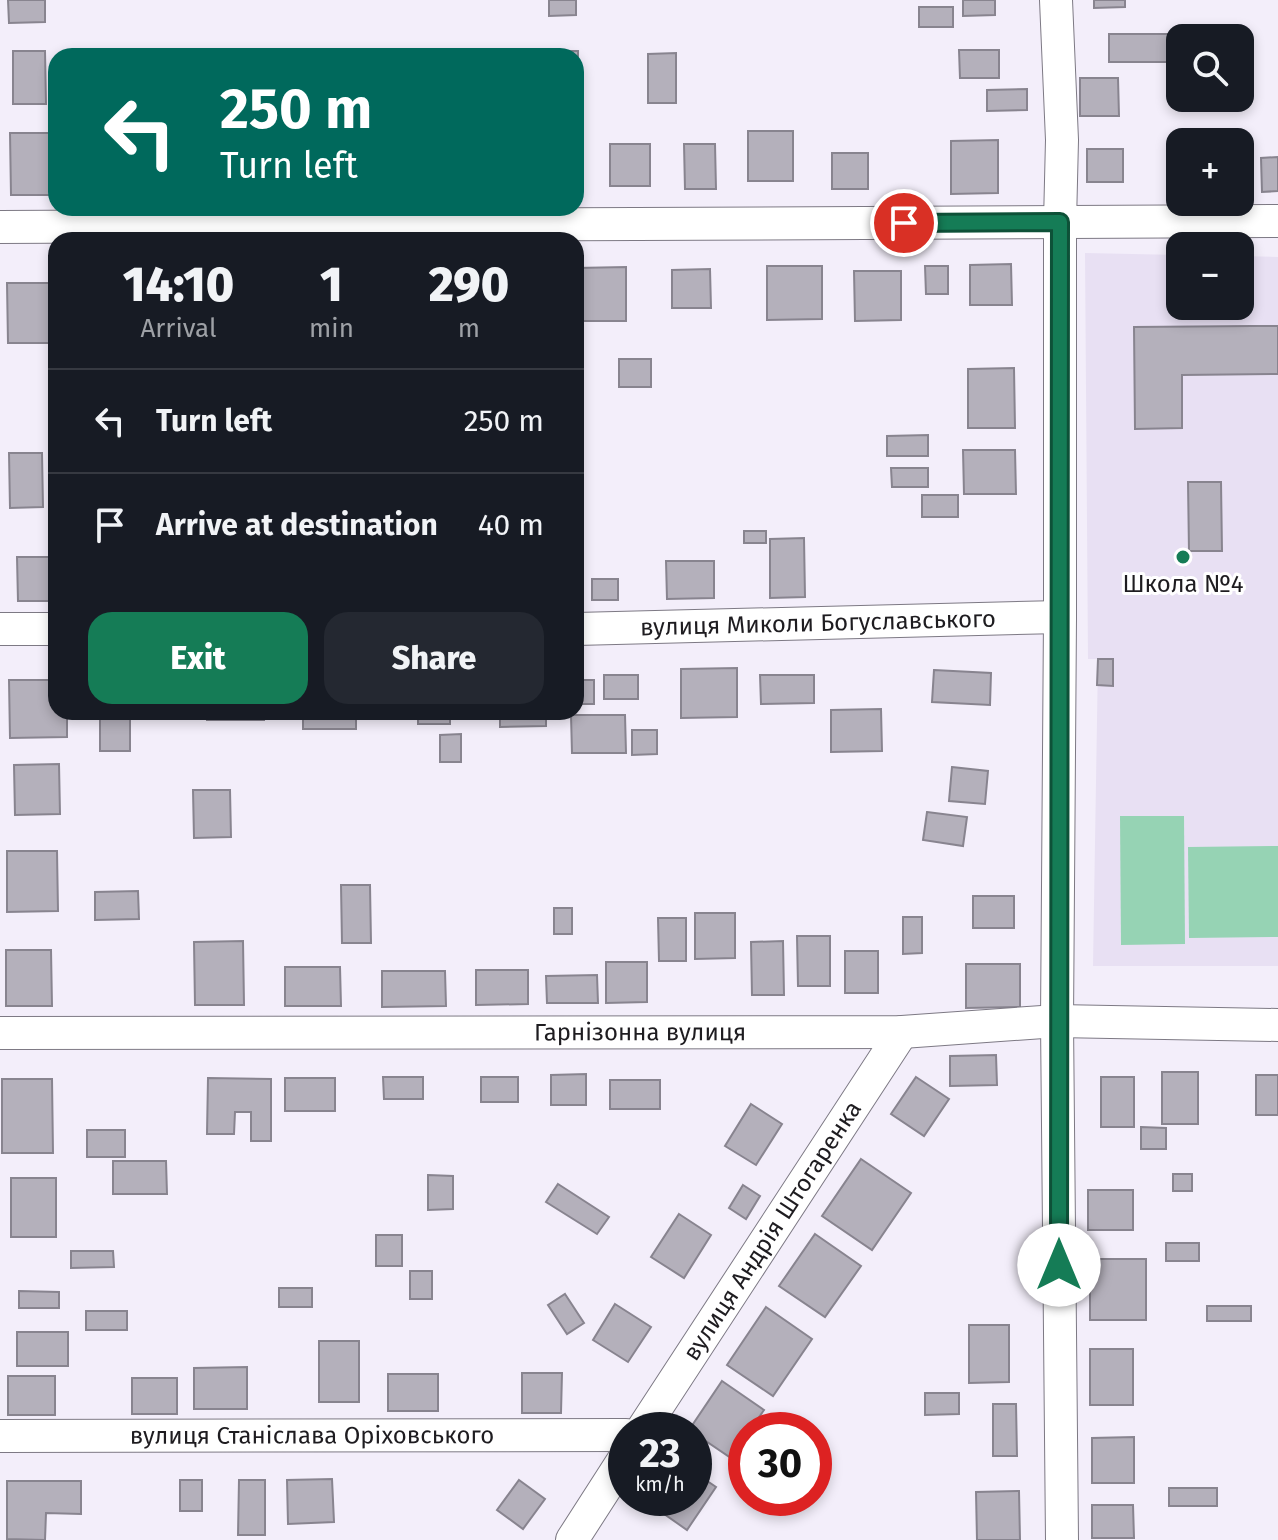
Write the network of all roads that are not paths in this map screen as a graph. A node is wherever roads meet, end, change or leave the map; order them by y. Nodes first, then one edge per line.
1 (1056, 0) edge
2 (1278, 221) edge
3 (1060, 222) junction
4 (0, 227) edge
5 (1060, 617) junction
6 (0, 629) edge
7 (48, 629) edge
8 (584, 629) edge
9 (1057, 1021) junction
10 (1278, 1025) edge
11 (902, 1032) junction
12 (0, 1033) edge
13 (654, 1412) edge
14 (608, 1435) edge
15 (0, 1436) edge
16 (608, 1484) edge
17 (572, 1540) edge
18 (1062, 1540) edge

1 - 3 street
2 - 3 street
3 - 4 street
3 - 5 street
5 - 8 street, вулиця Миколи Богуславського
5 - 9 street
6 - 7 street
9 - 10 street, Гарнізонна вулиця
9 - 11 street, Гарнізонна вулиця
9 - 18 street
11 - 12 street, Гарнізонна вулиця
11 - 13 street, вулиця Андрія Штогаренка
14 - 15 street, вулиця Станіслава Оріховського
16 - 17 street

